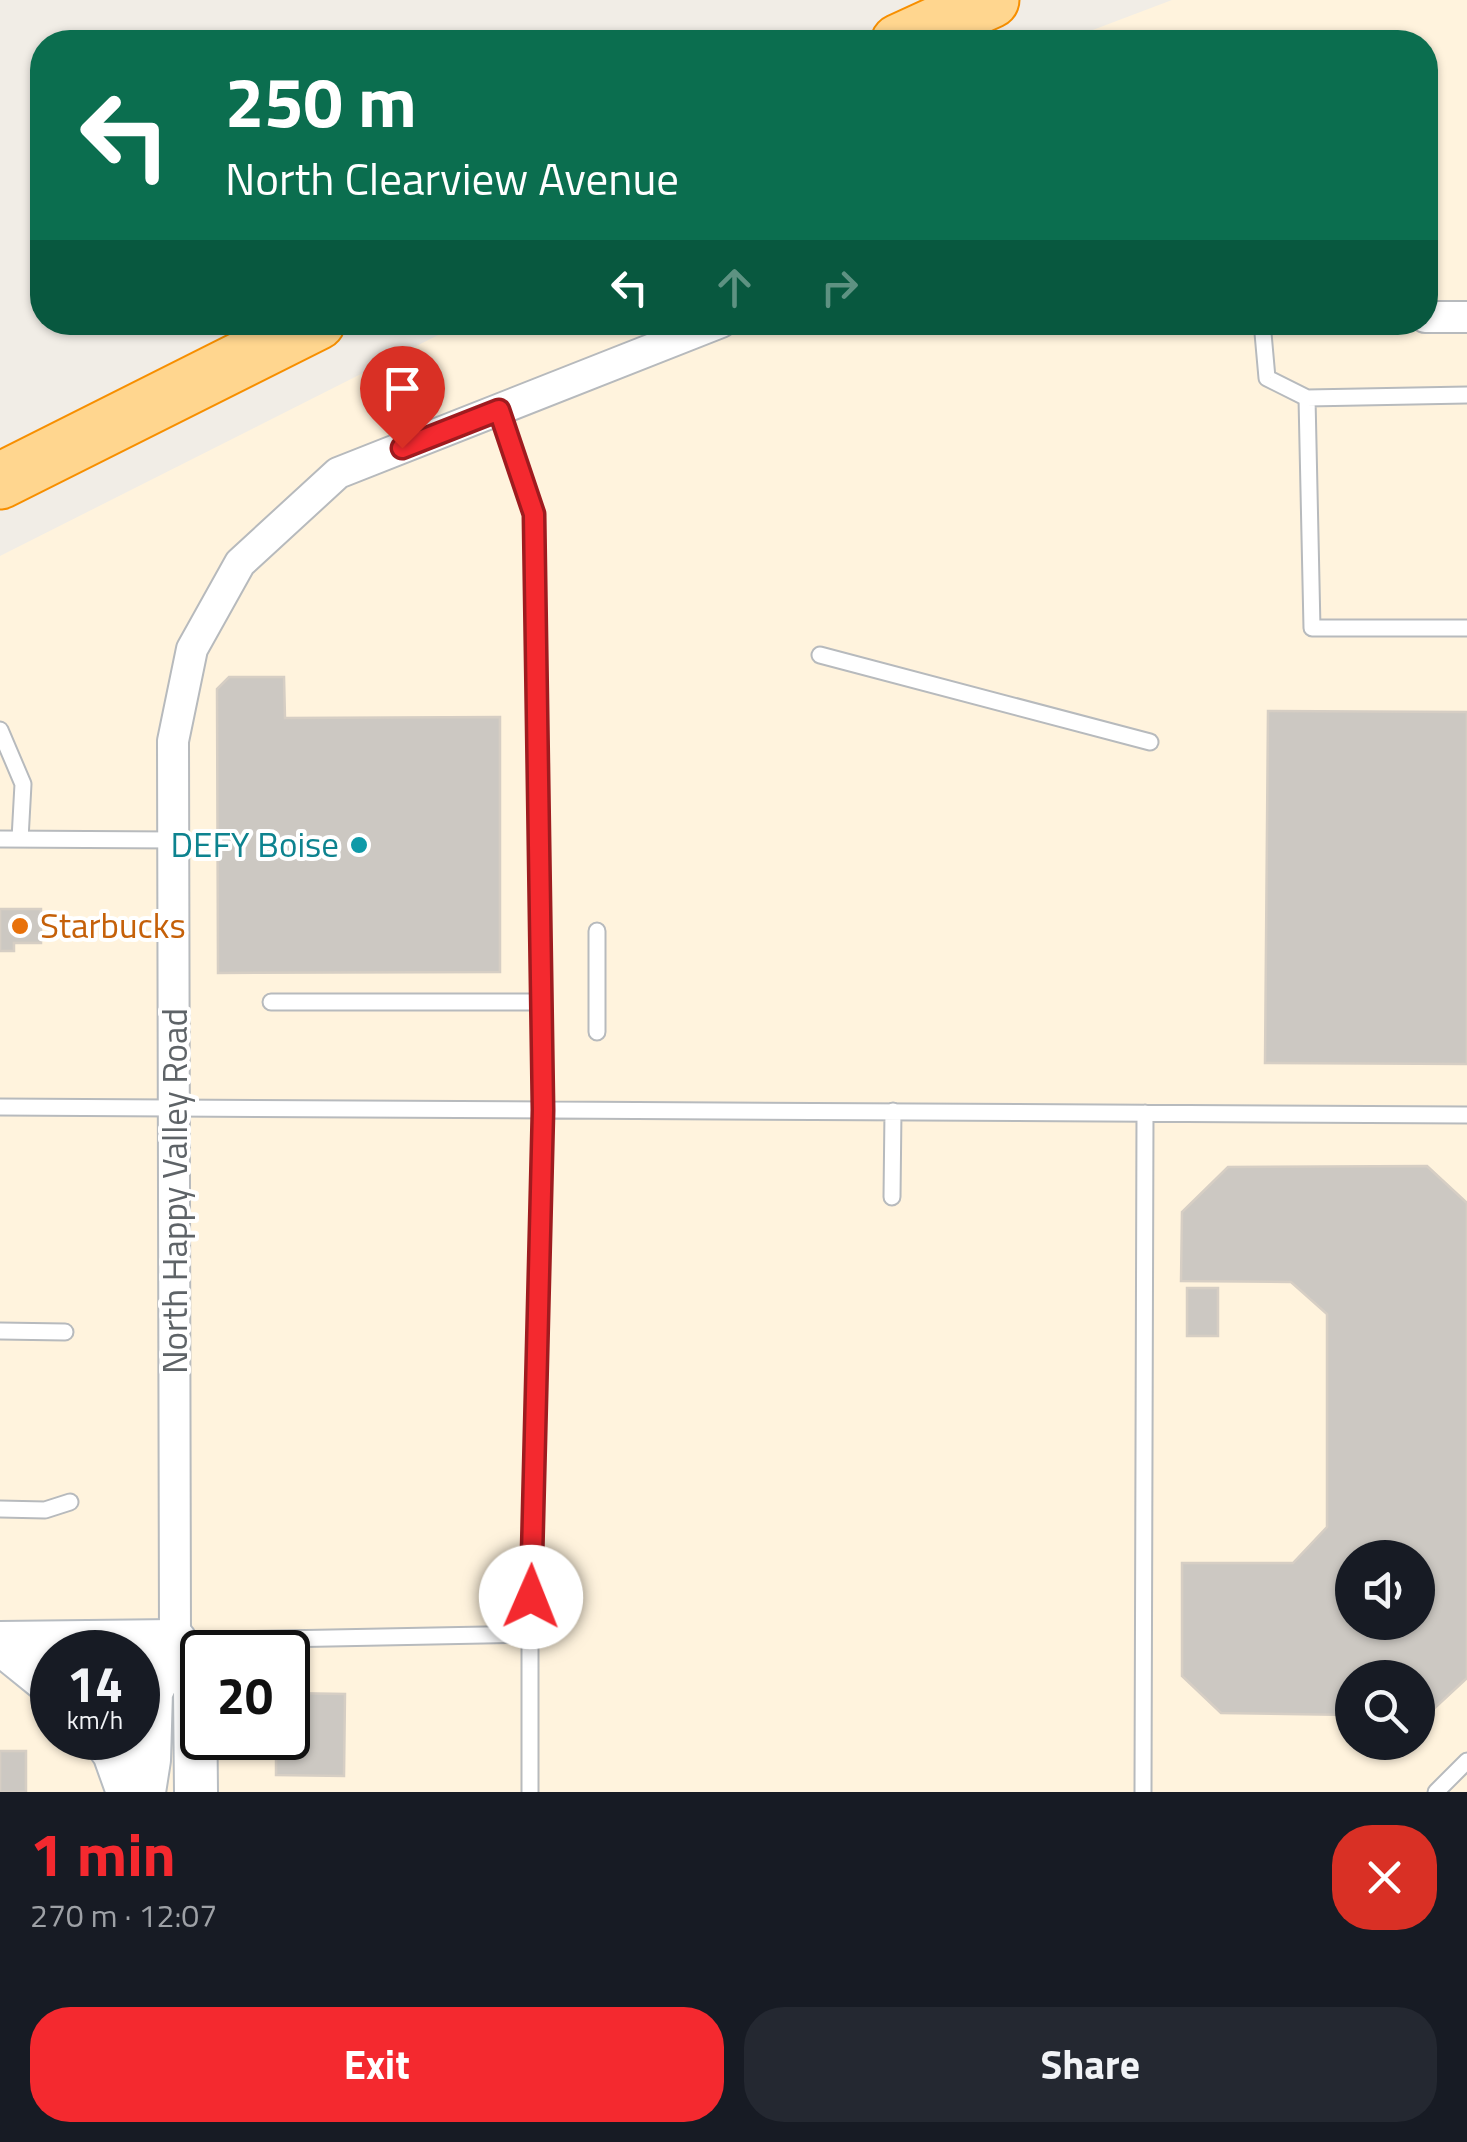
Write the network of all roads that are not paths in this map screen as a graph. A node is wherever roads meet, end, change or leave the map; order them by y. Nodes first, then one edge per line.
1 (991, 0) edge
2 (925, 30) edge
3 (1438, 317) edge
4 (1467, 317) edge
5 (290, 335) edge
6 (688, 335) edge
7 (1263, 335) edge
8 (1467, 396) edge
9 (1307, 398) junction
10 (499, 410) junction
11 (13, 467) edge
12 (1467, 628) edge
13 (820, 654) dead end
14 (0, 730) edge
15 (1150, 742) dead end
16 (0, 839) edge
17 (20, 839) junction
18 (174, 840) junction
19 (597, 931) dead end
20 (270, 1002) dead end
21 (541, 1002) junction
22 (597, 1032) dead end
23 (0, 1107) edge
24 (175, 1108) junction
25 (543, 1110) junction
26 (894, 1111) junction
27 (1145, 1113) junction
28 (1467, 1114) edge
29 (892, 1197) dead end
30 (0, 1332) edge
31 (65, 1332) dead end
32 (70, 1502) dead end
33 (0, 1509) edge
34 (530, 1634) junction
35 (175, 1641) junction
36 (0, 1643) edge
37 (30, 1667) edge
38 (117, 1760) edge
39 (1467, 1761) edge
40 (128, 1792) edge
41 (144, 1792) edge
42 (196, 1792) edge
43 (530, 1792) edge
44 (1143, 1792) edge
45 (1436, 1792) edge

1 - 2 highway
3 - 4 street
5 - 11 highway
6 - 10 street, North Happy Valley Road
7 - 9 lane
8 - 9 lane
9 - 12 lane
10 - 18 street, North Happy Valley Road
10 - 21 lane
13 - 15 lane
14 - 17 lane
16 - 17 lane
17 - 18 lane
18 - 24 street, North Happy Valley Road
19 - 22 lane
20 - 21 lane
21 - 25 lane
23 - 24 lane
24 - 25 lane
24 - 35 street, North Happy Valley Road
25 - 26 lane
25 - 34 lane
26 - 27 lane
26 - 29 lane
27 - 28 lane
27 - 44 lane
30 - 31 lane
32 - 33 lane
34 - 35 lane
34 - 43 lane
35 - 36 main road
35 - 41 main road, North Happy Valley Road
35 - 42 main road, North Happy Valley Road
36 - 37 main road
38 - 40 main road
39 - 45 lane

